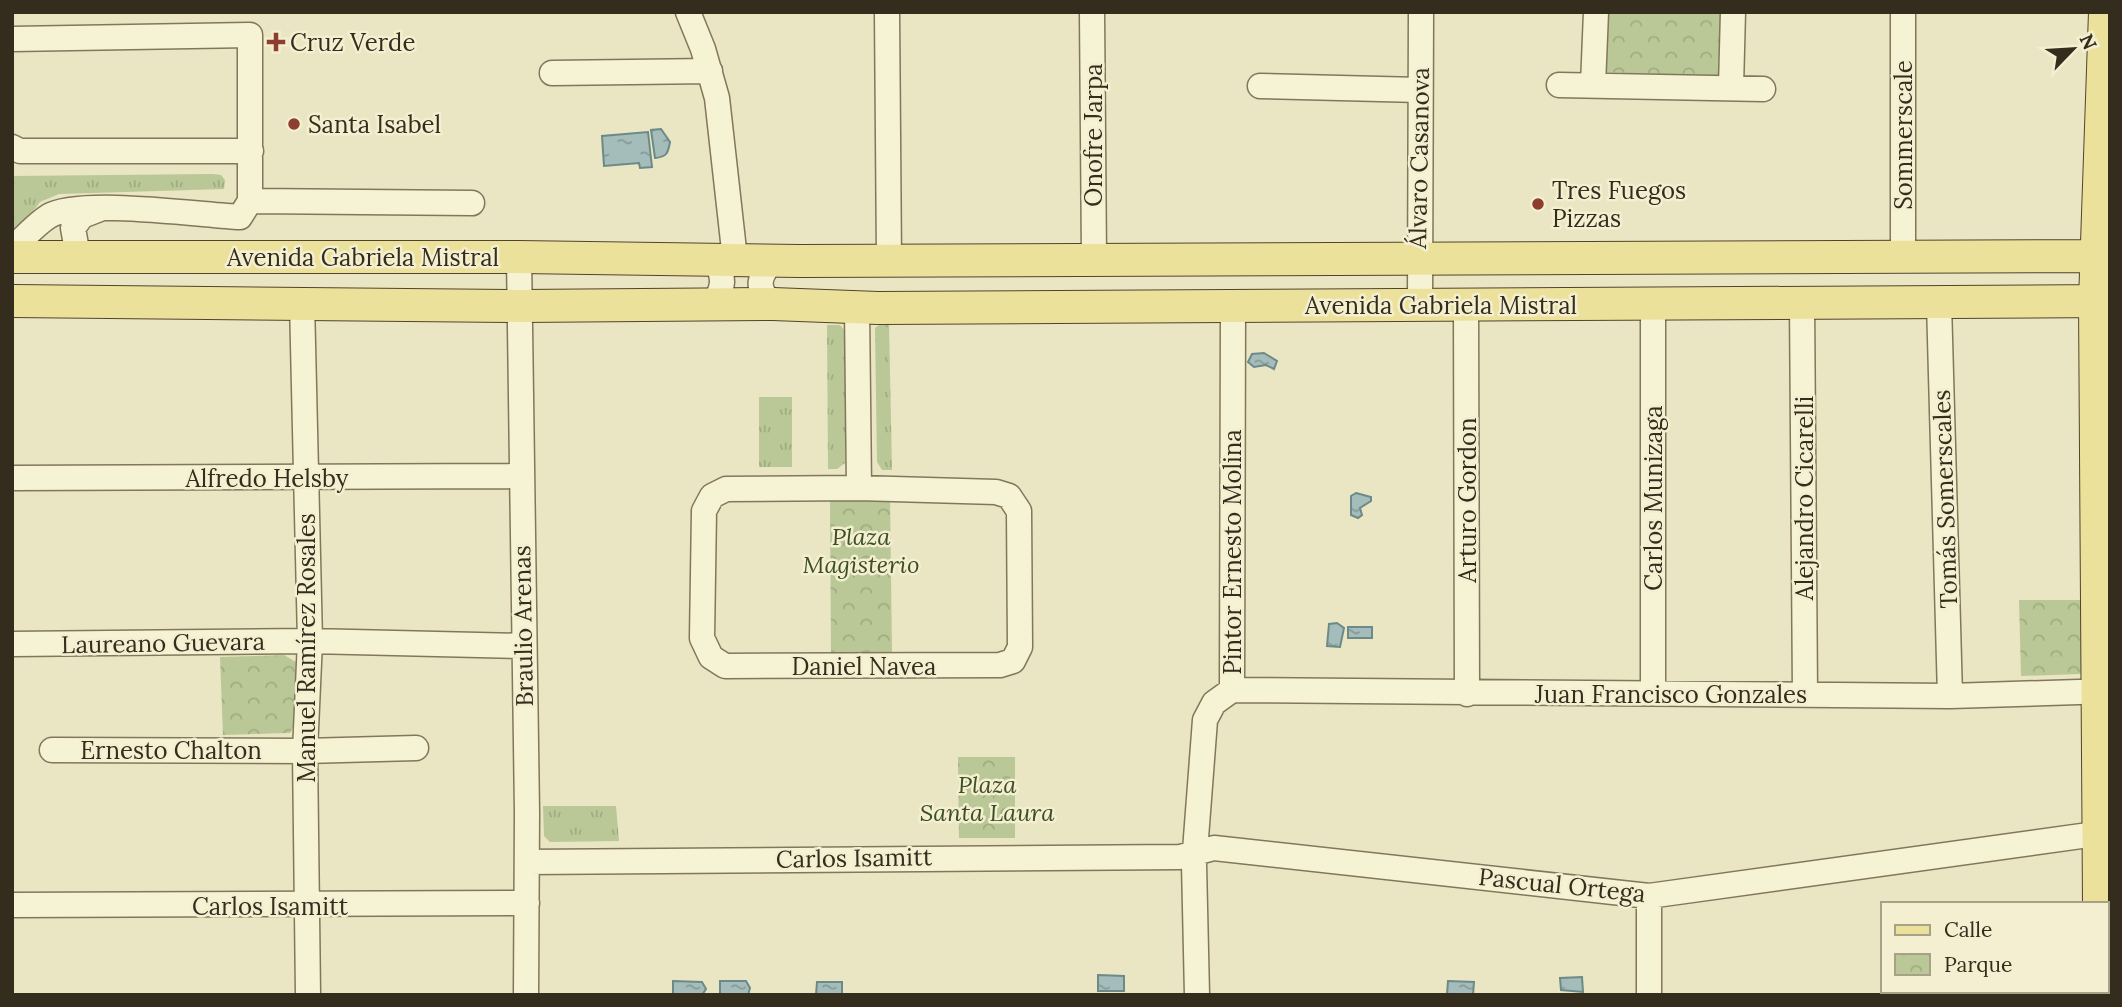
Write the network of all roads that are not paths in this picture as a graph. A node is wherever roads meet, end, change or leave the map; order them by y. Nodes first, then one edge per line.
1 (688, 12) edge
2 (887, 12) edge
3 (1093, 12) edge
4 (1421, 12) edge
5 (1596, 12) edge
6 (1733, 12) edge
7 (1903, 12) edge
8 (2105, 12) edge
9 (12, 38) edge
10 (710, 71) junction
11 (552, 74) dead end
12 (1559, 85) dead end
13 (1593, 85) junction
14 (1260, 86) dead end
15 (1731, 87) junction
16 (1763, 89) dead end
17 (1420, 90) junction
18 (12, 147) edge
19 (251, 151) junction
20 (250, 201) junction
21 (472, 203) dead end
22 (100, 209) junction
23 (12, 249) edge
24 (12, 257) edge
25 (519, 257) junction
26 (1903, 257) junction
27 (2102, 257) edge
28 (85, 258) junction
29 (724, 259) junction
30 (1094, 259) junction
31 (1418, 260) junction
32 (773, 261) junction
33 (889, 261) junction
34 (12, 300) edge
35 (2102, 301) edge
36 (302, 302) junction
37 (1802, 302) junction
38 (1940, 303) junction
39 (712, 304) junction
40 (773, 304) junction
41 (1420, 304) junction
42 (1653, 304) junction
43 (521, 306) junction
44 (1233, 306) junction
45 (1466, 306) junction
46 (857, 308) junction
47 (521, 476) junction
48 (12, 478) edge
49 (305, 478) junction
50 (859, 488) junction
51 (310, 641) junction
52 (12, 644) edge
53 (524, 646) junction
54 (1232, 690) junction
55 (2104, 691) edge
56 (1653, 692) junction
57 (1467, 694) junction
58 (1805, 694) junction
59 (1950, 696) junction
60 (416, 748) dead end
61 (52, 750) dead end
62 (305, 751) junction
63 (2105, 833) edge
64 (1188, 855) junction
65 (527, 862) junction
66 (1649, 896) junction
67 (2099, 902) edge
68 (527, 904) junction
69 (12, 905) edge
70 (306, 906) junction
71 (308, 995) edge
72 (526, 995) edge
73 (1197, 995) edge
74 (1649, 995) edge

1 - 10 street
2 - 33 street
3 - 30 street, Onofre Jarpa
4 - 17 street, Álvaro Casanova
5 - 13 street
6 - 15 street
7 - 26 street, Sommerscale
8 - 27 main road
9 - 19 street
10 - 11 street
10 - 29 street
12 - 13 street
13 - 15 street
14 - 17 street
15 - 16 street
17 - 31 street, Álvaro Casanova
18 - 19 street
19 - 20 street
20 - 21 street
20 - 22 street
22 - 23 street
22 - 28 street
24 - 28 main road, Avenida Gabriela Mistral
25 - 28 main road, Avenida Gabriela Mistral
25 - 29 main road, Avenida Gabriela Mistral
25 - 43 street, Braulio Arenas
26 - 27 main road, Avenida Gabriela Mistral
26 - 31 main road, Avenida Gabriela Mistral
27 - 35 main road
29 - 32 main road, Avenida Gabriela Mistral
29 - 39 street
30 - 31 main road, Avenida Gabriela Mistral
30 - 33 main road, Avenida Gabriela Mistral
31 - 41 street, Álvaro Casanova
32 - 33 main road, Avenida Gabriela Mistral
32 - 40 street
34 - 36 main road, Avenida Gabriela Mistral
35 - 38 main road, Avenida Gabriela Mistral
35 - 55 main road
36 - 43 main road, Avenida Gabriela Mistral
36 - 49 street, Manuel Ramírez Rosales
37 - 38 main road, Avenida Gabriela Mistral
37 - 42 main road, Avenida Gabriela Mistral
37 - 58 street, Alejandro Cicarelli
38 - 59 street, Tomás Somerscales
39 - 40 main road, Avenida Gabriela Mistral
39 - 43 main road, Avenida Gabriela Mistral
40 - 46 main road, Avenida Gabriela Mistral
41 - 44 main road, Avenida Gabriela Mistral
41 - 45 main road, Avenida Gabriela Mistral
42 - 45 main road, Avenida Gabriela Mistral
42 - 56 street, Carlos Munizaga
43 - 47 street, Braulio Arenas
44 - 46 main road, Avenida Gabriela Mistral
44 - 54 street, Pintor Ernesto Molina
45 - 57 street, Arturo Gordon
46 - 50 street
47 - 49 street, Alfredo Helsby
47 - 53 street, Braulio Arenas
48 - 49 street, Alfredo Helsby
49 - 51 street, Manuel Ramírez Rosales
50 - 50 street, Daniel Navea
51 - 52 street, Laureano Guevara
51 - 53 street, Laureano Guevara
51 - 62 street, Manuel Ramírez Rosales
53 - 65 street, Braulio Arenas
54 - 57 street, Juan Francisco Gonzales
54 - 64 street, Pintor Ernesto Molina
55 - 59 street, Juan Francisco Gonzales
55 - 63 main road
56 - 57 street, Juan Francisco Gonzales
56 - 58 street, Juan Francisco Gonzales
58 - 59 street, Juan Francisco Gonzales
60 - 62 street, Ernesto Chalton
61 - 62 street, Ernesto Chalton
62 - 70 street, Manuel Ramírez Rosales
63 - 66 street, Pascual Ortega
63 - 67 main road
64 - 65 street, Carlos Isamitt
64 - 66 street, Pascual Ortega
64 - 73 street, Pintor Ernesto Molina
65 - 68 street, Braulio Arenas
66 - 74 street
68 - 70 street, Carlos Isamitt
68 - 72 street, Braulio Arenas
69 - 70 street, Carlos Isamitt
70 - 71 street, Manuel Ramírez Rosales

